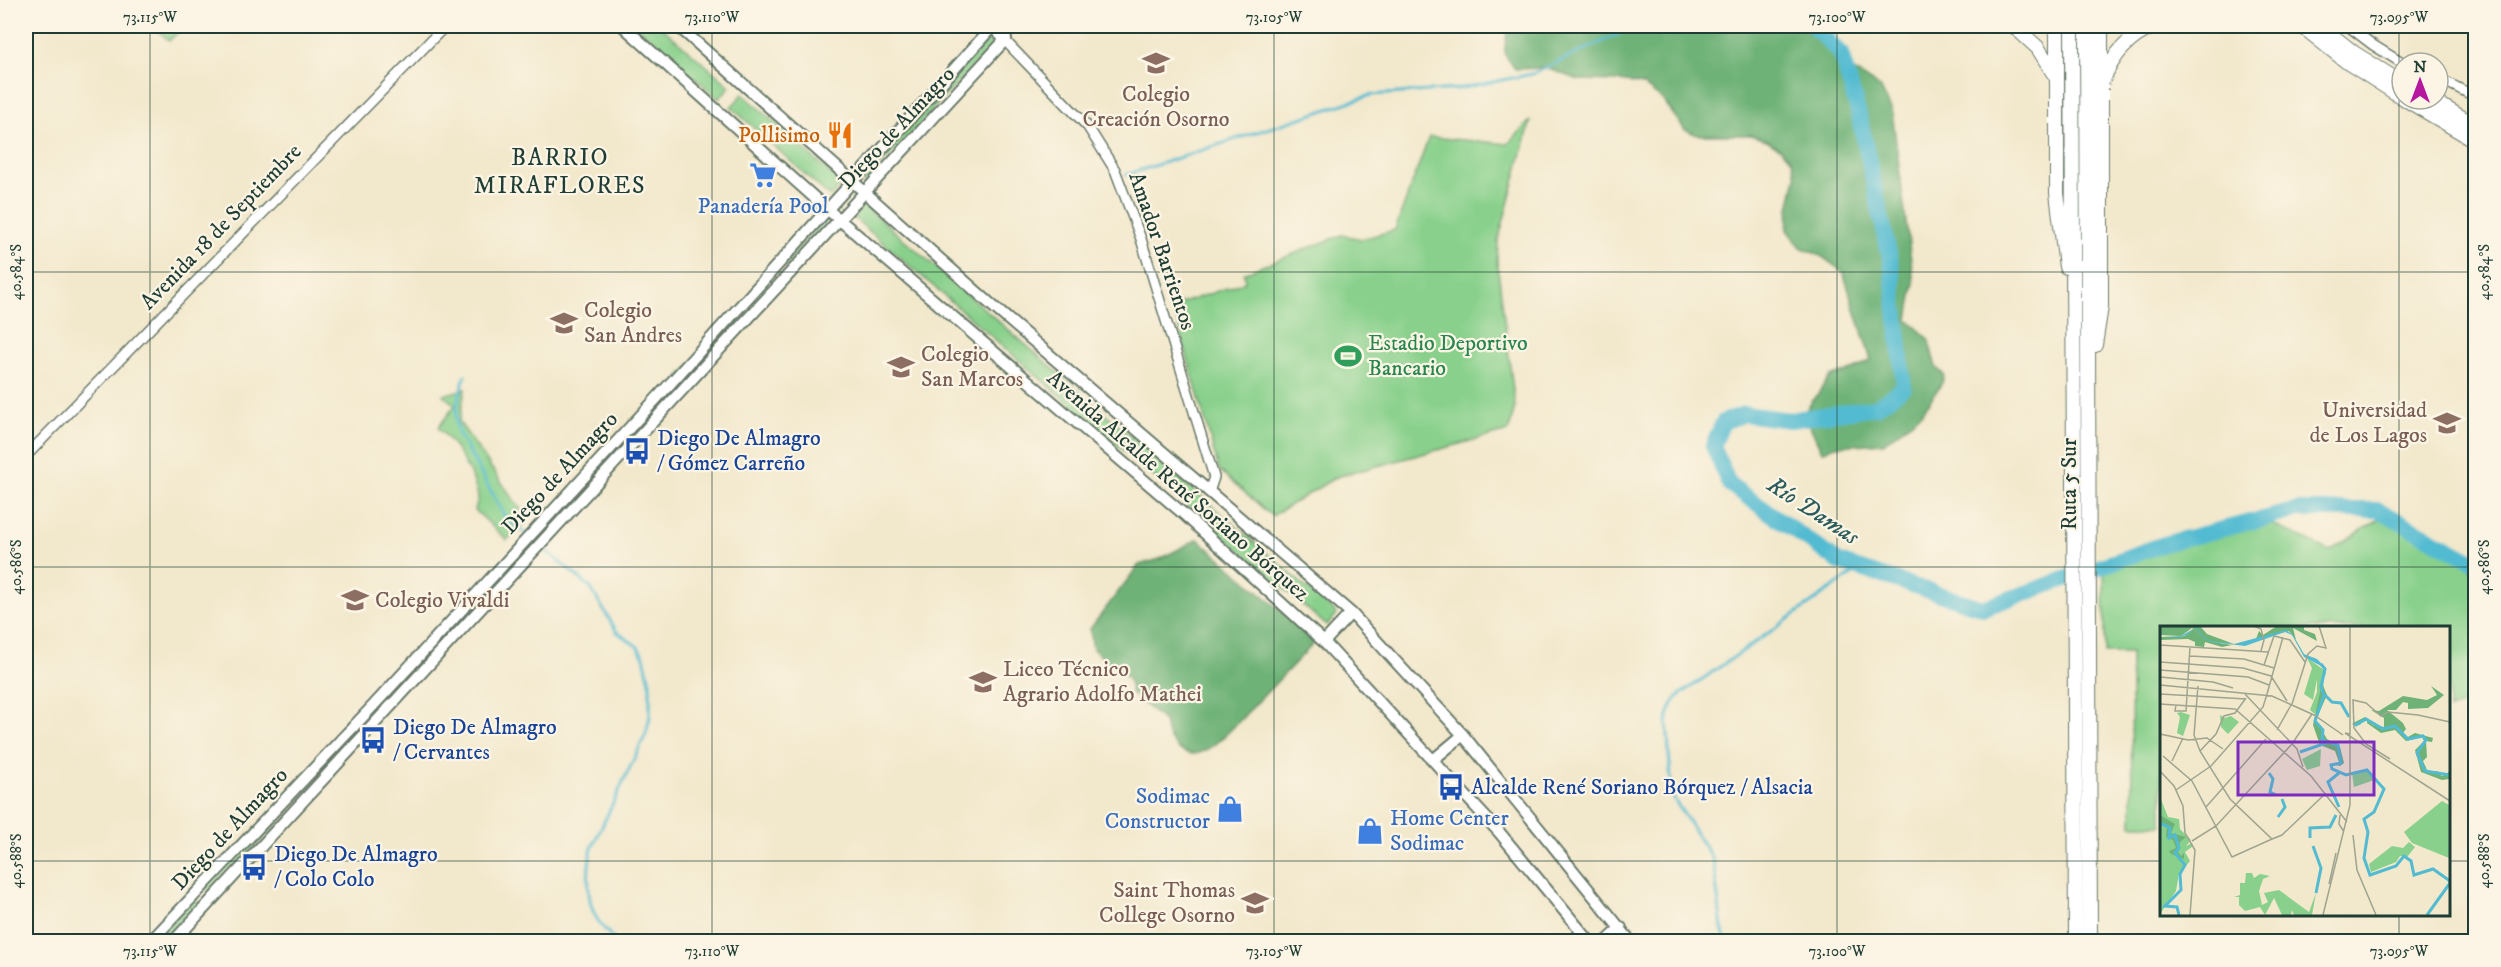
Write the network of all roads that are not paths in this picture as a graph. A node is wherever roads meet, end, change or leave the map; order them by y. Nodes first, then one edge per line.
1 (445, 26) edge
2 (623, 26) edge
3 (678, 26) edge
4 (992, 26) edge
5 (1004, 26) edge
6 (2014, 26) edge
7 (2057, 26) edge
8 (2072, 26) edge
9 (2087, 26) edge
10 (2101, 26) edge
11 (2155, 26) edge
12 (2294, 26) edge
13 (2302, 26) edge
14 (2348, 26) edge
15 (2318, 32) edge
16 (1006, 39) junction
17 (2390, 56) edge
18 (2390, 76) edge
19 (2057, 80) junction
20 (2450, 84) edge
21 (2100, 88) junction
22 (2390, 90) edge
23 (2475, 97) edge
24 (916, 110) junction
25 (2425, 111) edge
26 (2450, 111) edge
27 (930, 122) junction
28 (2475, 126) edge
29 (2475, 141) edge
30 (852, 181) junction
31 (864, 192) junction
32 (827, 208) junction
33 (839, 219) junction
34 (2074, 332) junction
35 (2089, 379) junction
36 (26, 456) edge
37 (1209, 492) junction
38 (1351, 613) junction
39 (2083, 630) junction
40 (1324, 642) junction
41 (1463, 735) junction
42 (1433, 760) junction
43 (173, 917) junction
44 (186, 928) junction
45 (1621, 928) junction
46 (1629, 940) edge
47 (150, 942) edge
48 (173, 942) edge
49 (1590, 942) edge
50 (1606, 942) edge
51 (2076, 942) edge
52 (2090, 942) edge

1 - 36 street, Avenida 18 de Septiembre
2 - 32 main road, Avenida Alcalde René Soriano Bórquez
3 - 30 main road, Avenida Alcalde René Soriano Bórquez
4 - 16 street, Amador Barrientos
4 - 24 main road, Diego de Almagro
5 - 16 main road
6 - 19 highway
7 - 19 highway
8 - 34 highway, Ruta 5 Sur
9 - 35 highway, Ruta 5 Sur
10 - 21 highway
11 - 21 highway
12 - 15 highway
13 - 15 highway
14 - 17 street
15 - 18 highway
15 - 22 highway
16 - 27 main road, Diego de Almagro
16 - 37 street, Amador Barrientos
19 - 34 highway
20 - 23 street
21 - 35 highway
24 - 27 main road
24 - 30 main road, Diego de Almagro
25 - 29 highway
26 - 28 highway
27 - 31 main road, Diego de Almagro
30 - 31 main road, Avenida Alcalde René Soriano Bórquez
30 - 32 main road, Diego de Almagro
31 - 33 main road, Diego de Almagro
31 - 37 main road, Avenida Alcalde René Soriano Bórquez
32 - 33 main road, Avenida Alcalde René Soriano Bórquez
32 - 43 main road, Diego de Almagro
33 - 40 main road, Avenida Alcalde René Soriano Bórquez
33 - 44 main road, Diego de Almagro
34 - 39 highway, Ruta 5 Sur
35 - 39 highway, Ruta 5 Sur
37 - 38 main road, Avenida Alcalde René Soriano Bórquez
38 - 40 main road
38 - 41 main road, Avenida Alcalde René Soriano Bórquez
39 - 51 highway, Ruta 5 Sur
39 - 52 highway, Ruta 5 Sur
40 - 42 main road, Avenida Alcalde René Soriano Bórquez
41 - 42 main road
41 - 45 main road, Avenida Alcalde René Soriano Bórquez
42 - 49 main road, Avenida Alcalde René Soriano Bórquez
43 - 44 main road
43 - 47 main road, Diego de Almagro
44 - 48 main road, Diego de Almagro
45 - 46 main road, Avenida Alcalde René Soriano Bórquez
45 - 50 main road

